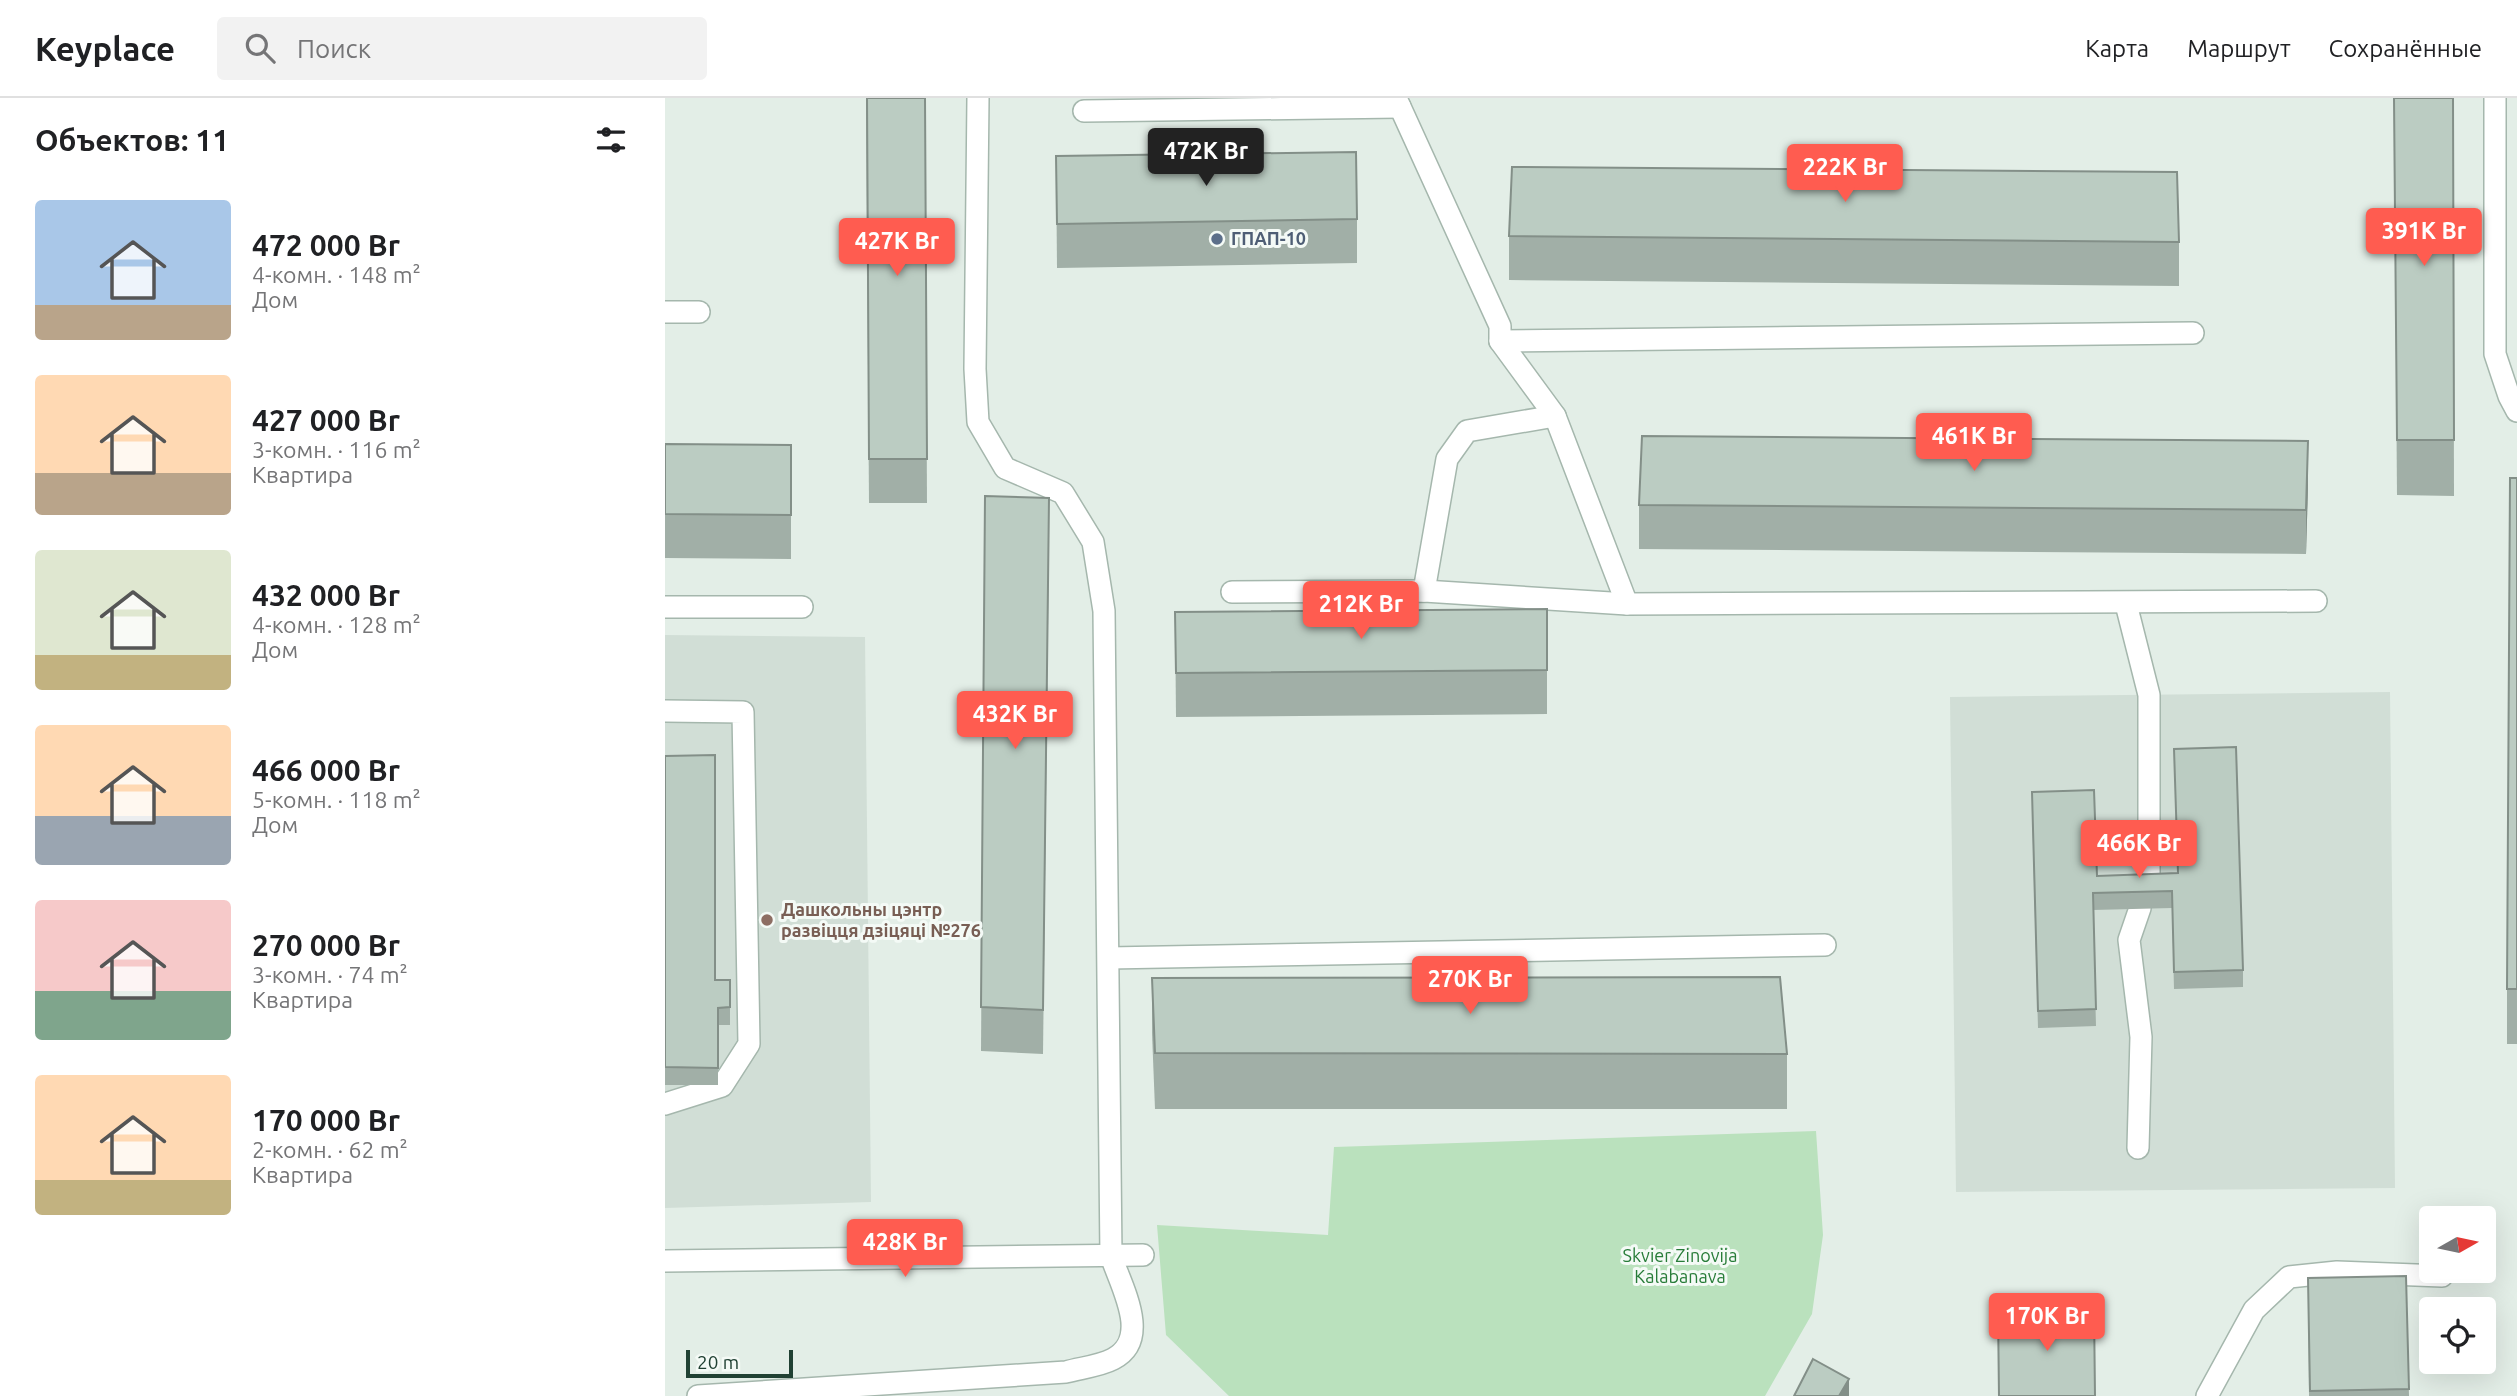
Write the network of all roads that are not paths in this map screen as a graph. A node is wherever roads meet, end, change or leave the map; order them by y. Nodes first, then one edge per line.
1 (978, 98) edge
2 (2495, 98) edge
3 (1398, 103) edge
4 (1084, 111) dead end
5 (665, 312) edge
6 (699, 312) dead end
7 (2193, 333) dead end
8 (1500, 341) junction
9 (2517, 411) edge
10 (1555, 416) junction
11 (1424, 591) junction
12 (1232, 592) dead end
13 (2316, 601) dead end
14 (1627, 604) junction
15 (2126, 604) junction
16 (665, 607) edge
17 (802, 607) dead end
18 (665, 712) edge
19 (1825, 945) dead end
20 (1109, 958) junction
21 (665, 1104) edge
22 (2138, 1148) dead end
23 (1143, 1255) dead end
24 (1111, 1256) junction
25 (665, 1261) edge
26 (2419, 1275) edge
27 (938, 1388) edge
28 (698, 1396) edge
29 (2207, 1396) edge

1 - 20 street
2 - 9 street
3 - 4 street
3 - 8 street
5 - 6 street
7 - 8 street
8 - 10 street
10 - 11 street
10 - 14 street
11 - 12 street
11 - 14 street
13 - 15 street
14 - 15 street
15 - 22 street
16 - 17 street
18 - 21 street
19 - 20 street
20 - 24 street
23 - 24 street
24 - 25 street
24 - 27 street
26 - 29 street
27 - 28 street

